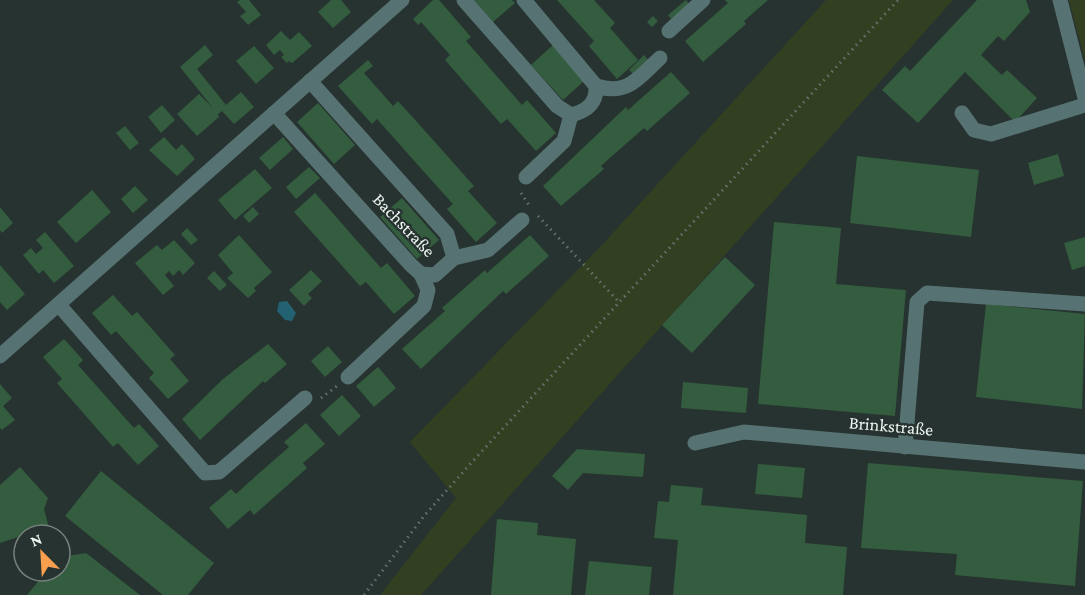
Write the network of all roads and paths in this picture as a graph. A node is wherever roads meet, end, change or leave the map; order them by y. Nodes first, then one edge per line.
1 (402, 0) edge
2 (464, 0) edge
3 (524, 0) edge
4 (703, 0) edge
5 (898, 0) edge
6 (1060, 0) edge
7 (669, 31) dead end
8 (660, 58) dead end
9 (310, 81) junction
10 (596, 86) junction
11 (1085, 98) edge
12 (1085, 105) edge
13 (274, 113) junction
14 (962, 113) dead end
15 (571, 115) junction
16 (526, 177) joint
17 (522, 220) dead end
18 (454, 258) junction
19 (421, 274) junction
20 (619, 303) junction
21 (1085, 304) edge
22 (60, 305) junction
23 (0, 356) edge
24 (348, 377) joint
25 (305, 398) joint
26 (694, 443) dead end
27 (905, 447) junction
28 (1085, 462) edge
29 (364, 595) edge

1 - 9 street
2 - 15 street
3 - 10 street
4 - 7 street
5 - 20 path
6 - 11 street
8 - 10 street
9 - 13 street
9 - 18 street, Bachstraße
10 - 15 street
12 - 14 street
13 - 19 street, Bachstraße
13 - 22 street
15 - 16 street
16 - 20 path
17 - 18 street
18 - 19 street, Bachstraße
19 - 24 street
20 - 29 path
21 - 27 street
22 - 23 street
22 - 25 street
24 - 25 path
26 - 27 street, Brinkstraße
27 - 28 street, Brinkstraße

